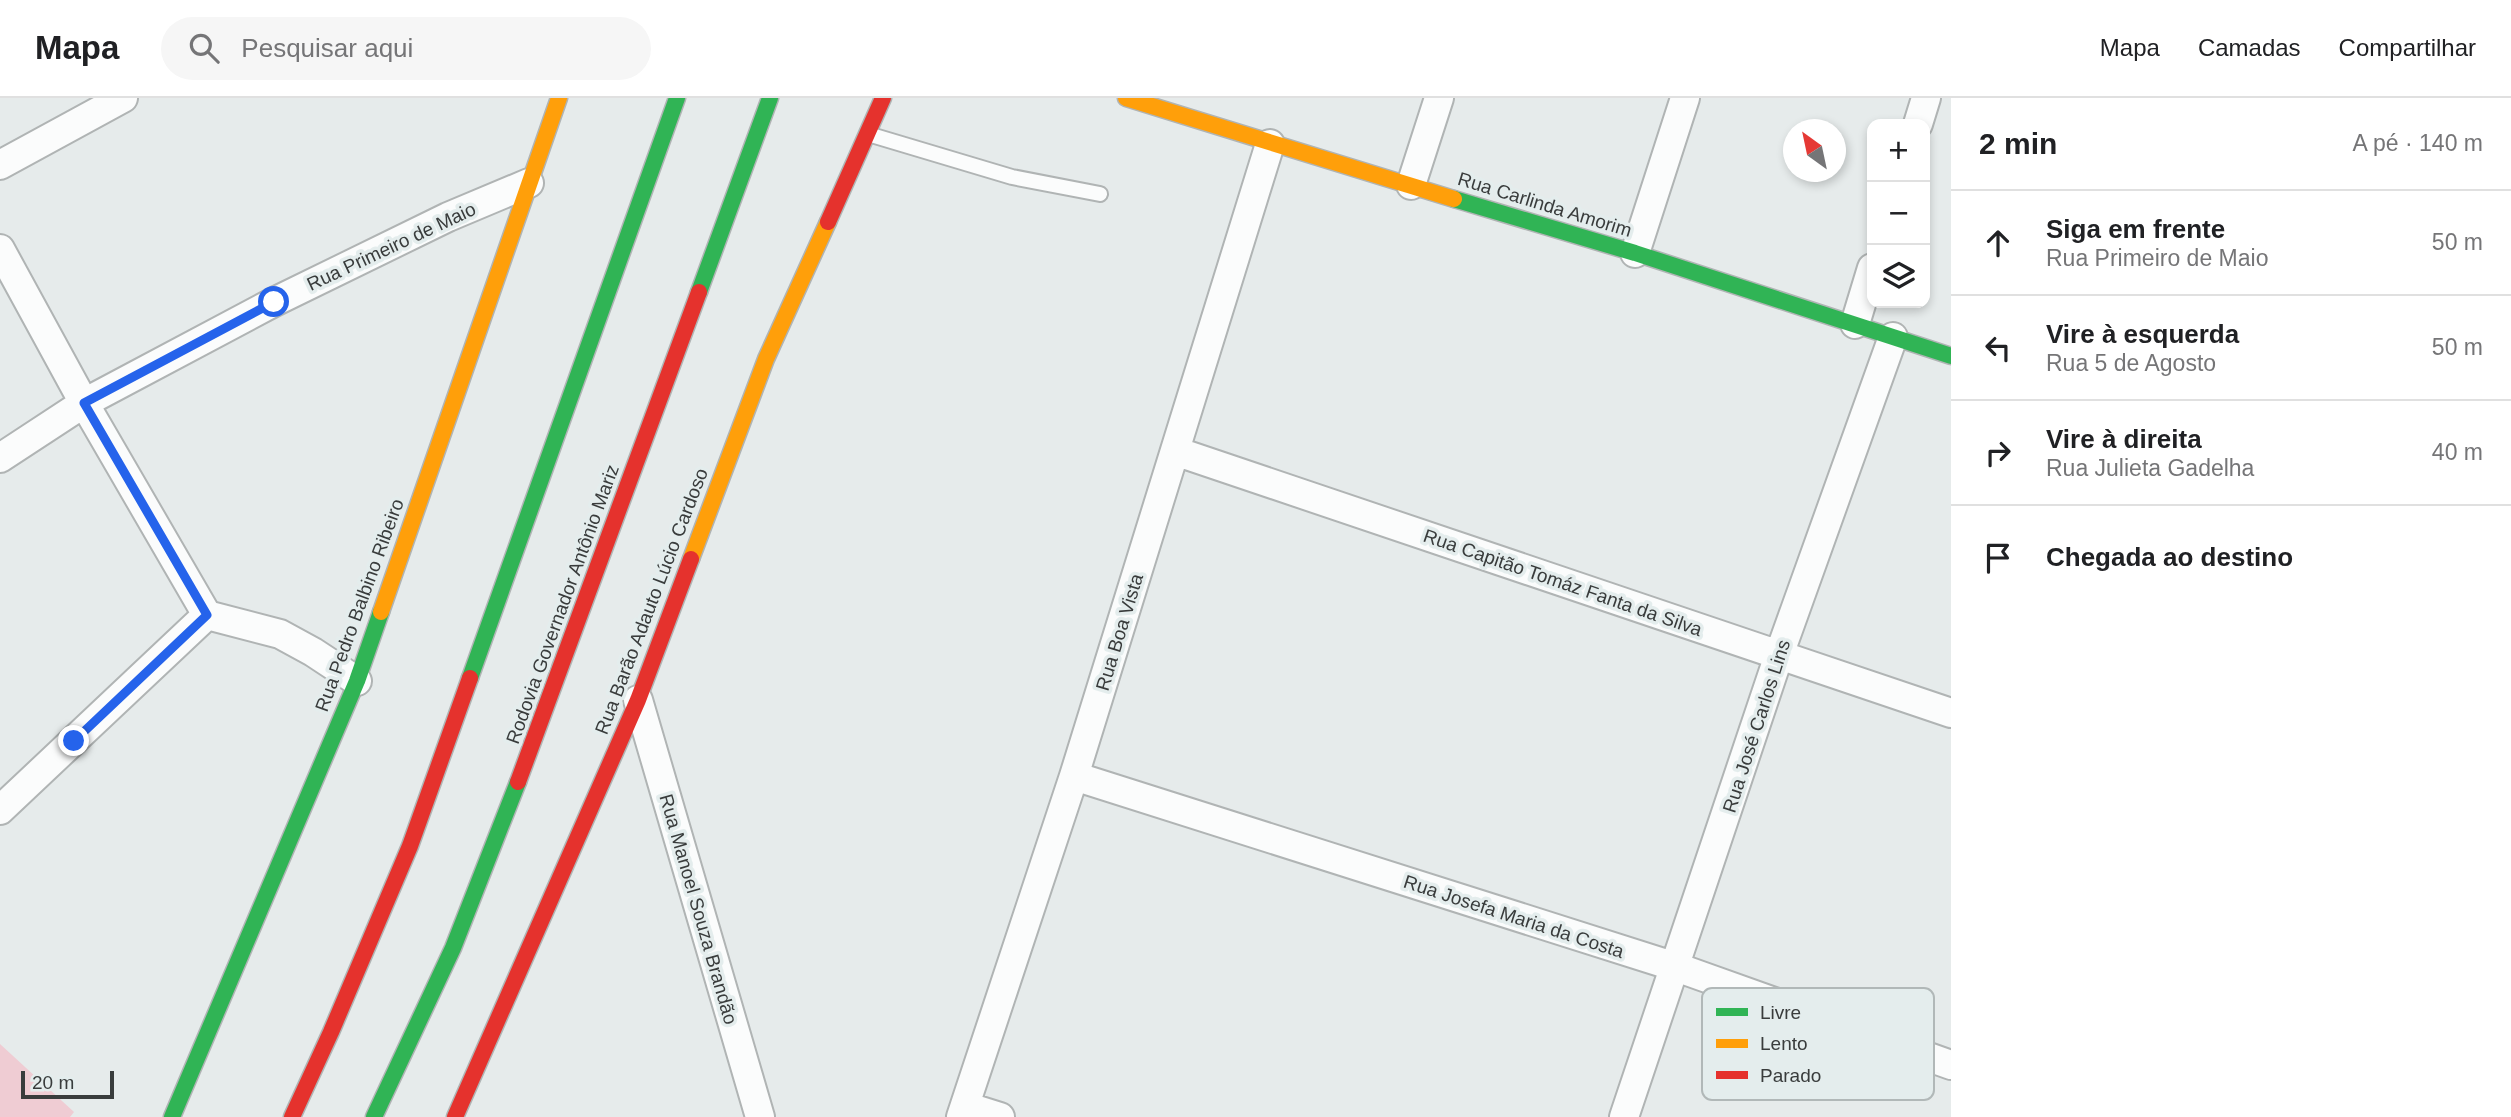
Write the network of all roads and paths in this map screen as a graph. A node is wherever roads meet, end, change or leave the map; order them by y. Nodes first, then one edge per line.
1 (123, 98) edge
2 (559, 98) edge
3 (677, 98) edge
4 (770, 98) edge
5 (883, 98) edge
6 (1126, 98) edge
7 (1439, 98) edge
8 (1685, 98) edge
9 (1926, 98) edge
10 (1190, 108) edge
11 (1920, 119) edge
12 (867, 133) junction
13 (1270, 144) junction
14 (0, 164) edge
15 (528, 183) junction
16 (1411, 185) junction
17 (1100, 194) dead end
18 (0, 249) edge
19 (1635, 253) junction
20 (1867, 284) edge
21 (1855, 324) junction
22 (1893, 337) junction
23 (1951, 356) edge
24 (84, 403) junction
25 (1175, 451) junction
26 (0, 458) edge
27 (207, 615) junction
28 (1779, 655) junction
29 (357, 681) junction
30 (638, 700) junction
31 (1951, 713) edge
32 (1074, 776) junction
33 (0, 810) edge
34 (1676, 967) junction
35 (1735, 988) edge
36 (1934, 1059) edge
37 (1951, 1065) edge
38 (963, 1111) edge
39 (172, 1117) edge
40 (292, 1117) edge
41 (374, 1117) edge
42 (455, 1117) edge
43 (760, 1117) edge
44 (1000, 1117) edge
45 (1625, 1117) edge

1 - 14 street
2 - 15 main road, Rua Pedro Balbino Ribeiro
3 - 40 main road
4 - 41 main road, Rodovia Governador Antônio Mariz
5 - 12 main road, Rua Barão Adauto Lúcio Cardoso
6 - 10 main road, Rua Carlinda Amorim
7 - 16 street
8 - 19 street
9 - 11 street
10 - 13 main road, Rua Carlinda Amorim
12 - 17 lane
12 - 30 main road, Rua Barão Adauto Lúcio Cardoso
13 - 16 main road, Rua Carlinda Amorim
13 - 25 street, Rua Boa Vista
15 - 24 street, Rua Primeiro de Maio
15 - 29 main road, Rua Pedro Balbino Ribeiro
16 - 19 main road, Rua Carlinda Amorim
18 - 24 street
19 - 21 main road, Rua Carlinda Amorim
20 - 21 street
21 - 22 main road, Rua Carlinda Amorim
22 - 23 main road, Rua Carlinda Amorim
22 - 28 street, Rua José Carlos Lins
24 - 26 street, Rua Primeiro de Maio
24 - 27 street
25 - 28 street, Rua Capitão Tomáz Fanta da Silva
25 - 32 street, Rua Boa Vista
27 - 29 street
27 - 33 street
28 - 31 street, Rua Capitão Tomáz Fanta da Silva
28 - 34 street, Rua José Carlos Lins
29 - 39 main road, Rua Pedro Balbino Ribeiro
30 - 42 main road, Rua Barão Adauto Lúcio Cardoso
30 - 43 street, Rua Manoel Souza Brandão
32 - 34 street, Rua Josefa Maria da Costa
32 - 38 street, Rua Boa Vista
34 - 35 street, Rua Josefa Maria da Costa
34 - 45 street, Rua José Carlos Lins
36 - 37 street, Rua Josefa Maria da Costa
38 - 44 street

